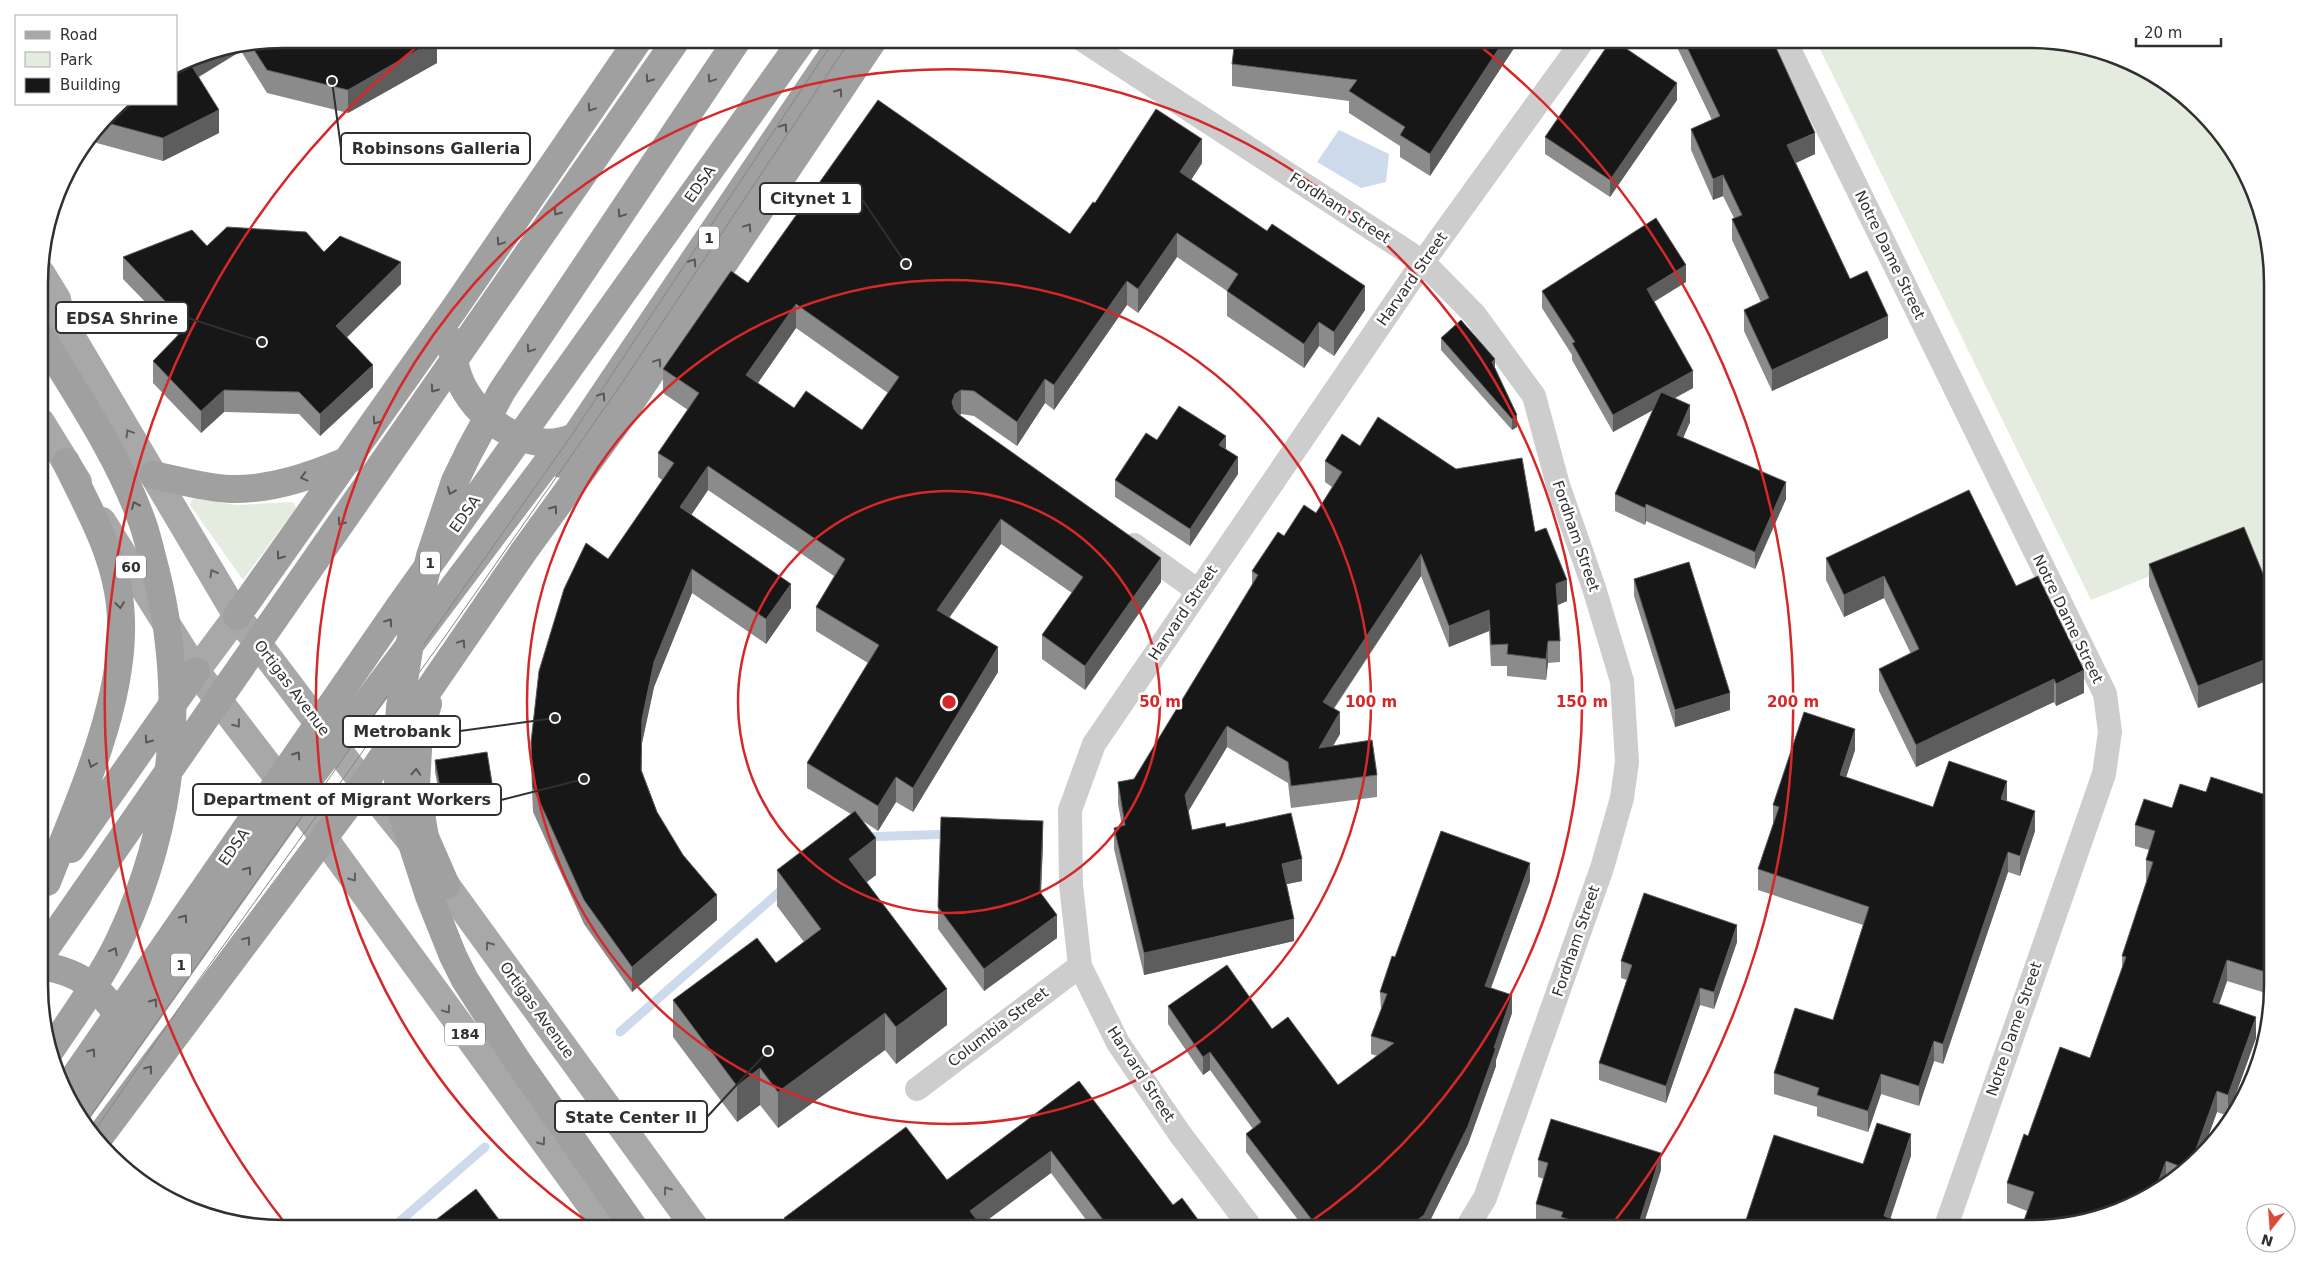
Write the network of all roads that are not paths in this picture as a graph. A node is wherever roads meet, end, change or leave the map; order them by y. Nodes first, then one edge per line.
1 (634, 47) edge
2 (671, 47) edge
3 (733, 47) edge
4 (797, 47) edge
5 (838, 47) edge
6 (869, 47) edge
7 (1093, 47) edge
8 (1578, 47) edge
9 (1788, 47) edge
10 (1423, 262) junction
11 (48, 285) edge
12 (454, 309) junction
13 (51, 328) edge
14 (48, 433) edge
15 (568, 440) junction
16 (349, 460) junction
17 (66, 462) junction
18 (160, 486) junction
19 (107, 529) junction
20 (1113, 530) edge
21 (1198, 591) junction
22 (237, 616) junction
23 (196, 671) junction
24 (434, 683) junction
25 (389, 695) joint
26 (339, 750) junction
27 (364, 784) junction
28 (294, 808) junction
29 (324, 838) junction
30 (48, 876) edge
31 (48, 880) edge
32 (446, 886) junction
33 (48, 945) edge
34 (1080, 966) junction
35 (48, 967) edge
36 (128, 1038) junction
37 (54, 1044) edge
38 (69, 1084) edge
39 (917, 1089) dead end
40 (81, 1106) edge
41 (101, 1135) edge
42 (601, 1220) edge
43 (628, 1220) edge
44 (689, 1220) edge
45 (1245, 1220) edge
46 (1472, 1220) edge
47 (1948, 1220) edge

1 -> 12 highway
2 -> 33 highway, bridge
3 -> 43 highway, bridge
38 -> 4 highway, EDSA / 1, bridge
15 -> 5 highway, 1
24 -> 6 highway, 1
7 - 10 street, Fordham Street
8 - 10 street, Harvard Street
9 - 47 street, Notre Dame Street
10 - 21 street, Harvard Street
10 - 46 street, Fordham Street
11 - 13 main road, Ortigas Avenue
12 - 15 highway
12 -> 16 highway
18 -> 13 main road, Ortigas Avenue
37 -> 13 highway, bridge
14 - 17 main road, 60
15 - 25 highway, 1
15 - 26 highway, 1
16 -> 18 highway
16 -> 22 highway
17 - 19 main road, 60
17 -> 30 highway
18 - 19 main road
22 -> 18 main road, Ortigas Avenue
19 - 23 main road, 60
20 - 21 street
21 - 34 street, Harvard Street
22 - 23 main road
22 - 26 main road, Ortigas Avenue
23 -> 28 main road, 60
23 -> 31 highway
24 - 27 highway, 1
32 -> 24 highway
25 - 26 main road, 1
26 - 27 main road, Ortigas Avenue
26 - 28 highway, 1
27 - 29 highway, 1
27 - 32 main road, Ortigas Avenue
28 - 29 main road, 60
36 -> 28 highway, 1
41 -> 29 highway, 1
29 -> 42 main road, 184
44 -> 32 main road, Ortigas Avenue
34 - 39 street, Columbia Street
34 - 45 street, Harvard Street
35 - 36 highway
36 - 40 highway, 1

